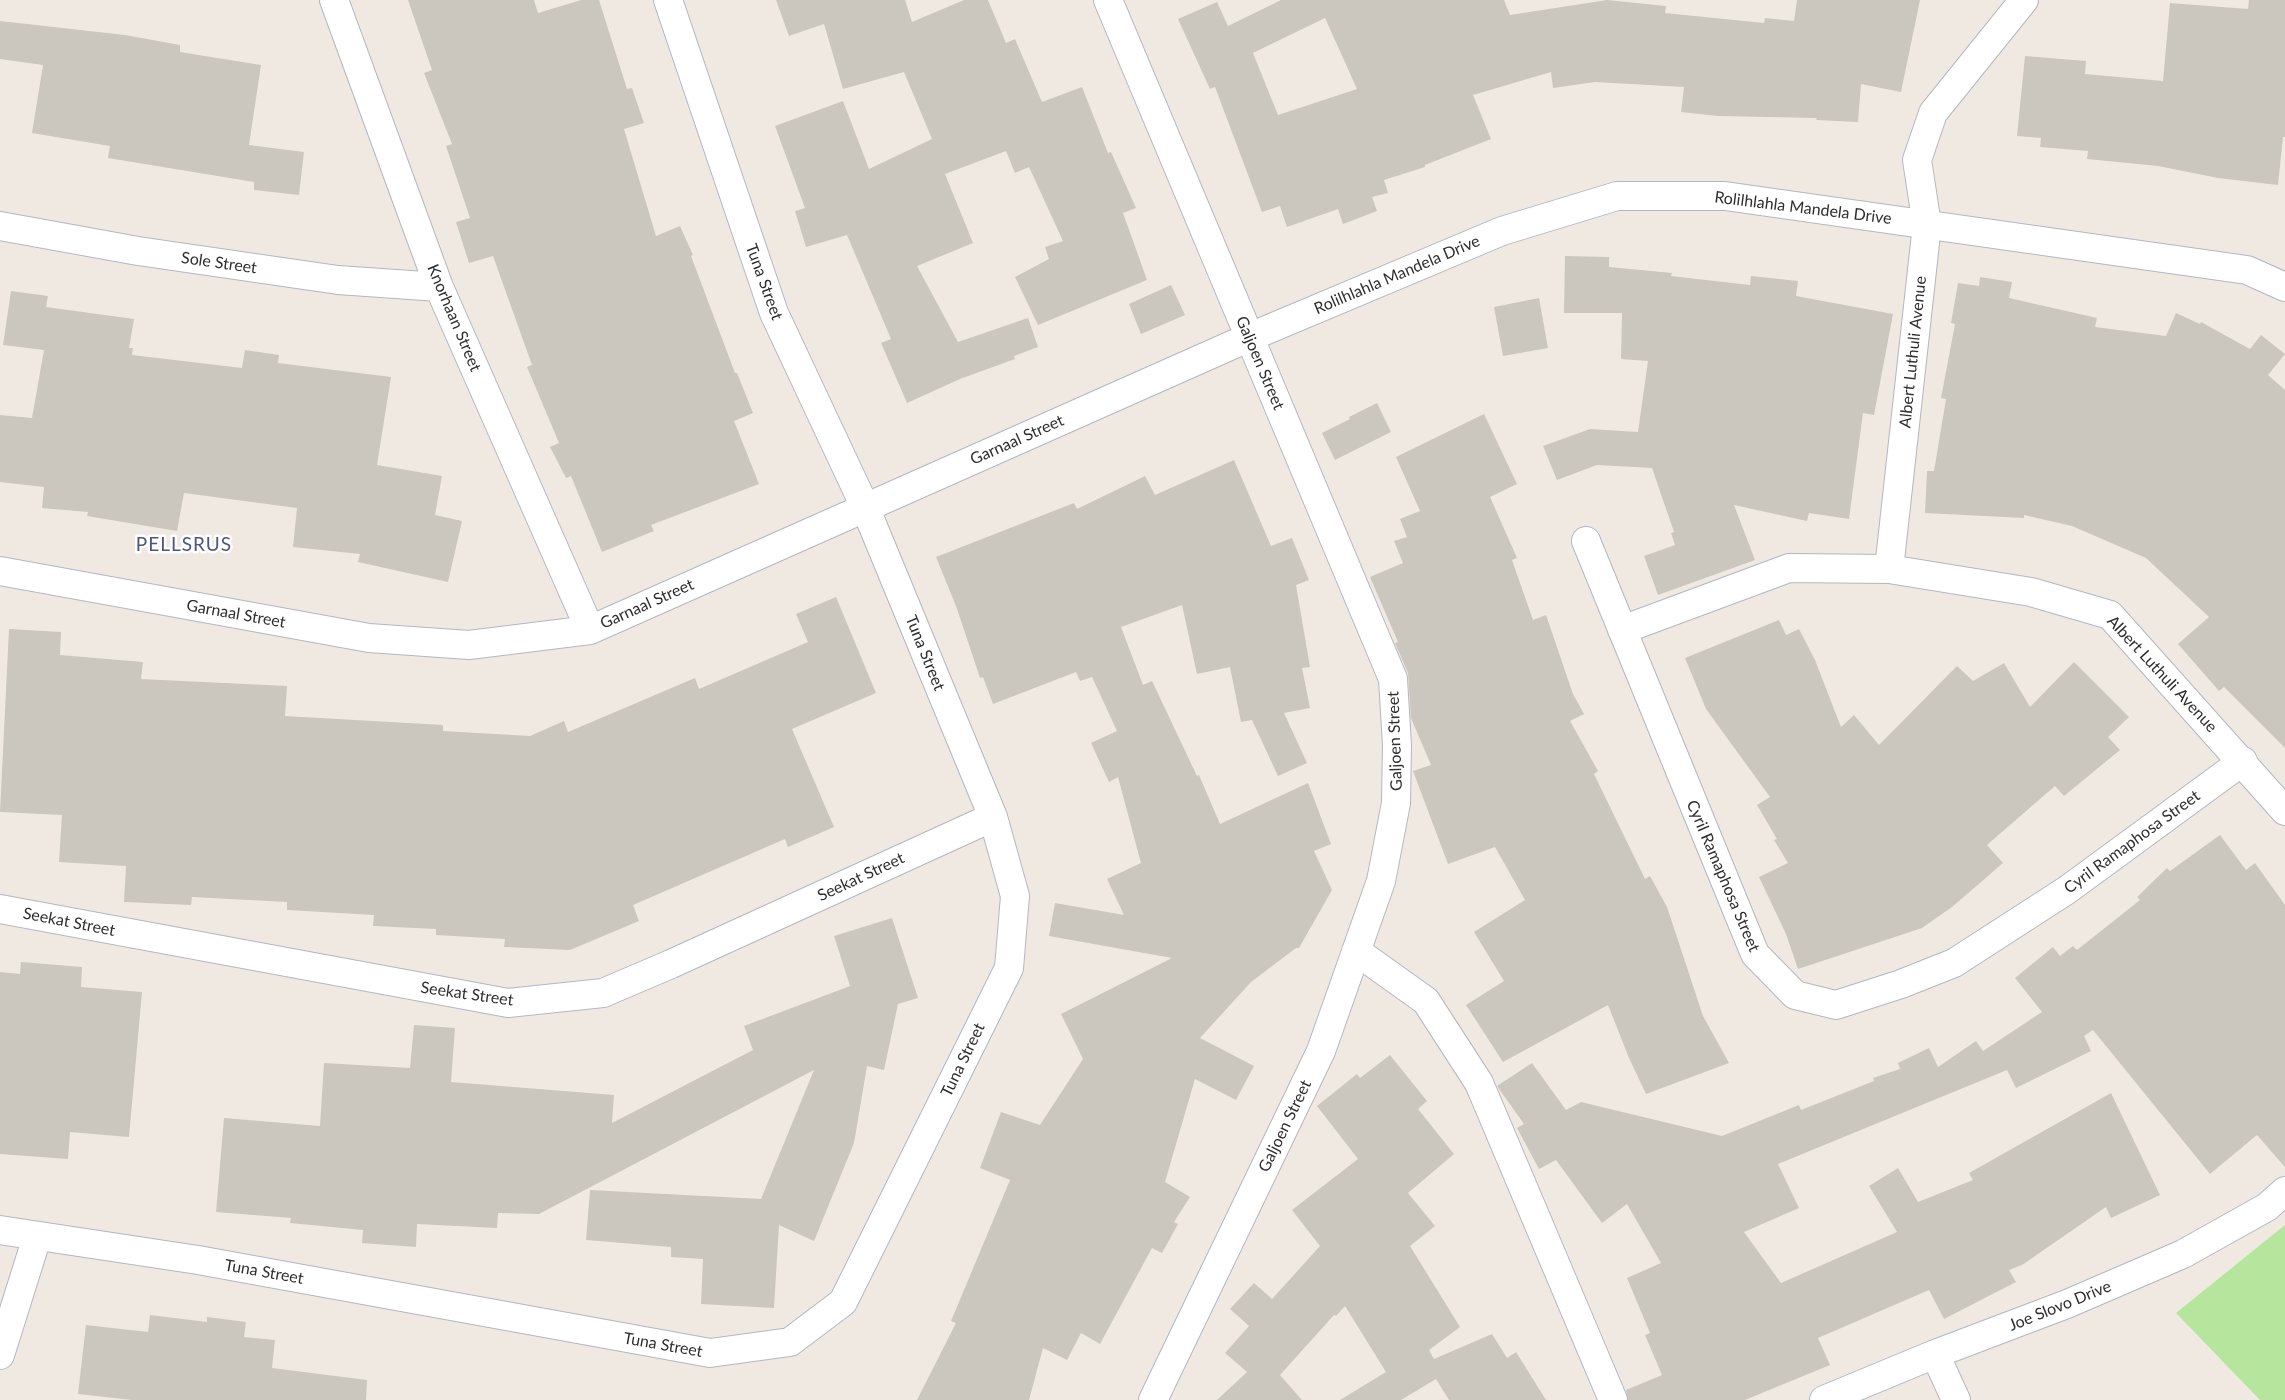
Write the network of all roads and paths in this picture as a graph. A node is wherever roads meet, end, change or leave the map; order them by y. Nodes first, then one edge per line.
1 (334, 0) edge
2 (668, 0) edge
3 (1108, 0) edge
4 (2024, 0) edge
5 (1927, 225) junction
6 (0, 226) edge
7 (439, 287) junction
8 (2285, 287) edge
9 (1250, 337) junction
10 (865, 507) junction
11 (1586, 541) dead end
12 (1889, 569) junction
13 (0, 571) edge
14 (590, 630) junction
15 (1622, 630) junction
16 (2243, 761) junction
17 (2285, 811) edge
18 (993, 817) junction
19 (0, 909) edge
20 (1356, 951) junction
21 (2285, 1191) edge
22 (0, 1230) edge
23 (38, 1237) junction
24 (1936, 1354) junction
25 (0, 1355) edge
26 (1153, 1400) edge
27 (1613, 1400) edge
28 (1824, 1400) edge
29 (1956, 1400) edge

1 - 7 street, Knorhaan Street
2 - 10 street, Tuna Street
3 - 9 street, Galjoen Street
4 - 5 street, Albert Luthuli Avenue
5 - 8 street, Rolilhlahla Mandela Drive
5 - 9 street, Rolilhlahla Mandela Drive
5 - 12 street, Albert Luthuli Avenue
6 - 7 street, Sole Street
7 - 14 street, Knorhaan Street
9 - 10 street, Garnaal Street
9 - 20 street, Galjoen Street
10 - 14 street, Garnaal Street
10 - 18 street, Tuna Street
11 - 15 street, Cyril Ramaphosa Street
12 - 15 street, Albert Luthuli Avenue
12 - 16 street, Albert Luthuli Avenue
13 - 14 street, Garnaal Street
15 - 16 street, Cyril Ramaphosa Street
16 - 17 street, Albert Luthuli Avenue
18 - 19 street, Seekat Street
18 - 23 street, Tuna Street
20 - 26 street, Galjoen Street
20 - 27 street
21 - 24 street, Joe Slovo Drive
22 - 23 street, Tuna Street
23 - 25 street
24 - 28 street, Joe Slovo Drive
24 - 29 street

